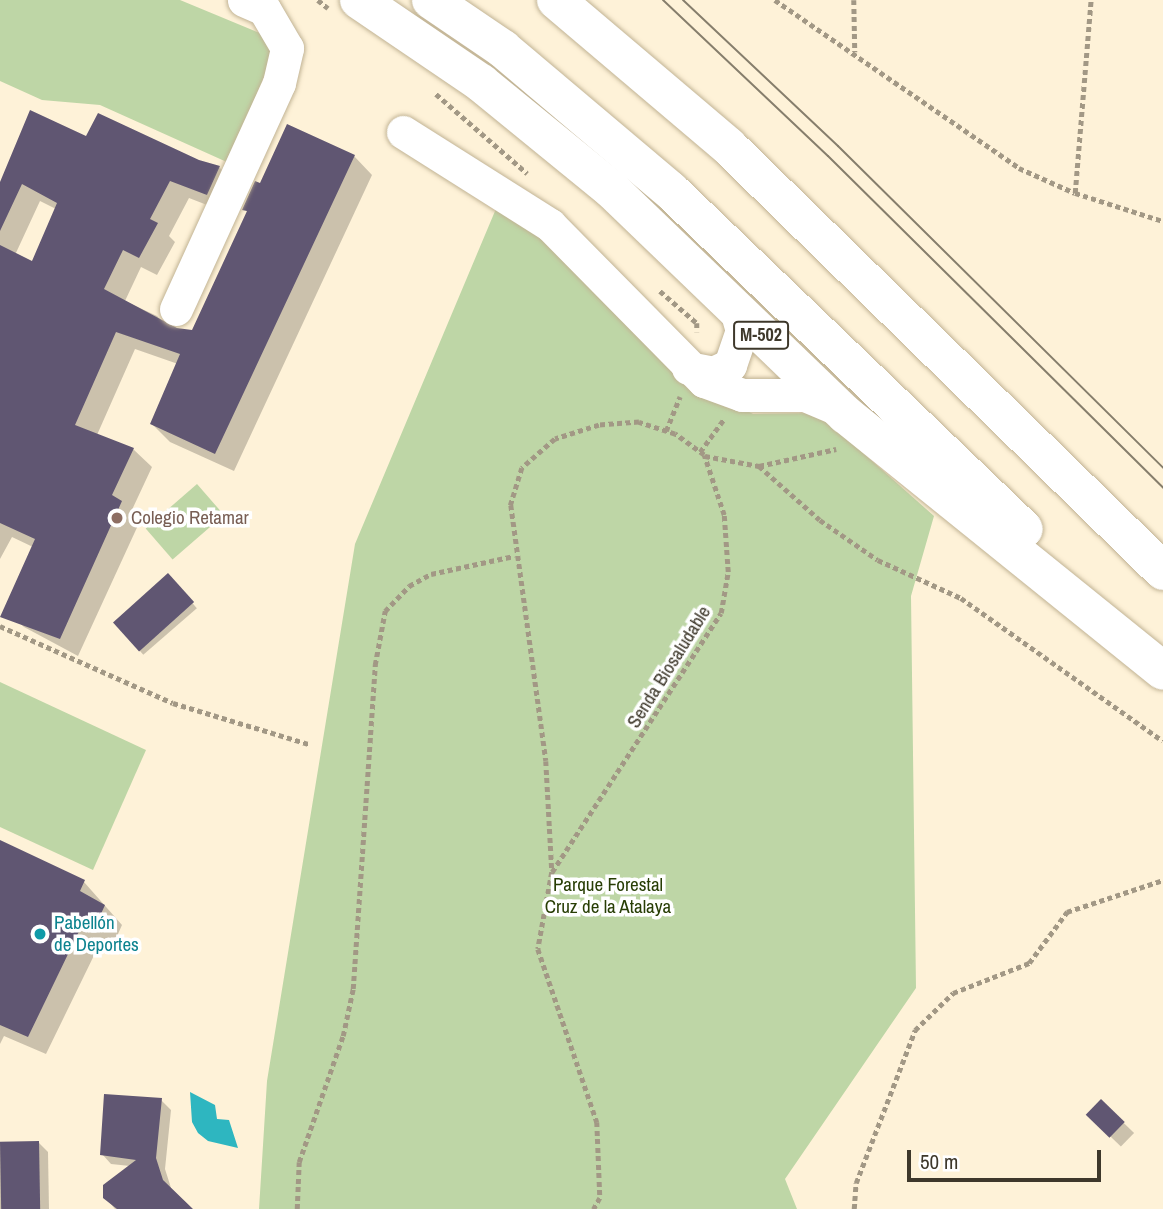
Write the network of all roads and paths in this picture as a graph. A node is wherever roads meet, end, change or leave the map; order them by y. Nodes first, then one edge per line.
1 (244, 0) edge
2 (359, 0) edge
3 (431, 0) edge
4 (556, 0) edge
5 (775, 0) edge
6 (854, 0) edge
7 (1091, 0) edge
8 (855, 52) junction
9 (403, 132) dead end
10 (1075, 193) junction
11 (1163, 221) edge
12 (176, 309) dead end
13 (737, 313) junction
14 (683, 364) junction
15 (846, 415) junction
16 (758, 466) dead end
17 (1070, 477) junction
18 (514, 556) junction
19 (1163, 561) edge
20 (1163, 571) edge
21 (0, 626) edge
22 (1163, 662) edge
23 (1163, 671) edge
24 (1163, 741) edge
25 (309, 744) dead end
26 (552, 872) junction
27 (1163, 880) edge
28 (297, 1209) edge
29 (594, 1209) edge
30 (854, 1209) edge

1 - 12 lane
2 - 13 highway, M-502
3 - 22 highway, M-502
4 - 17 highway
5 - 8 path
6 - 8 path
7 - 10 path
8 - 10 path
9 - 14 lane
10 - 11 path
13 - 14 lane
13 - 15 highway, M-502
14 - 15 lane
15 - 23 highway, M-502
16 - 24 path
17 - 19 highway
17 - 20 highway
18 - 26 path, Senda Biosaludable
18 - 26 path, Senda Biosaludable
18 - 28 path
21 - 25 path
26 - 29 path, Senda Biosaludable
27 - 30 path

